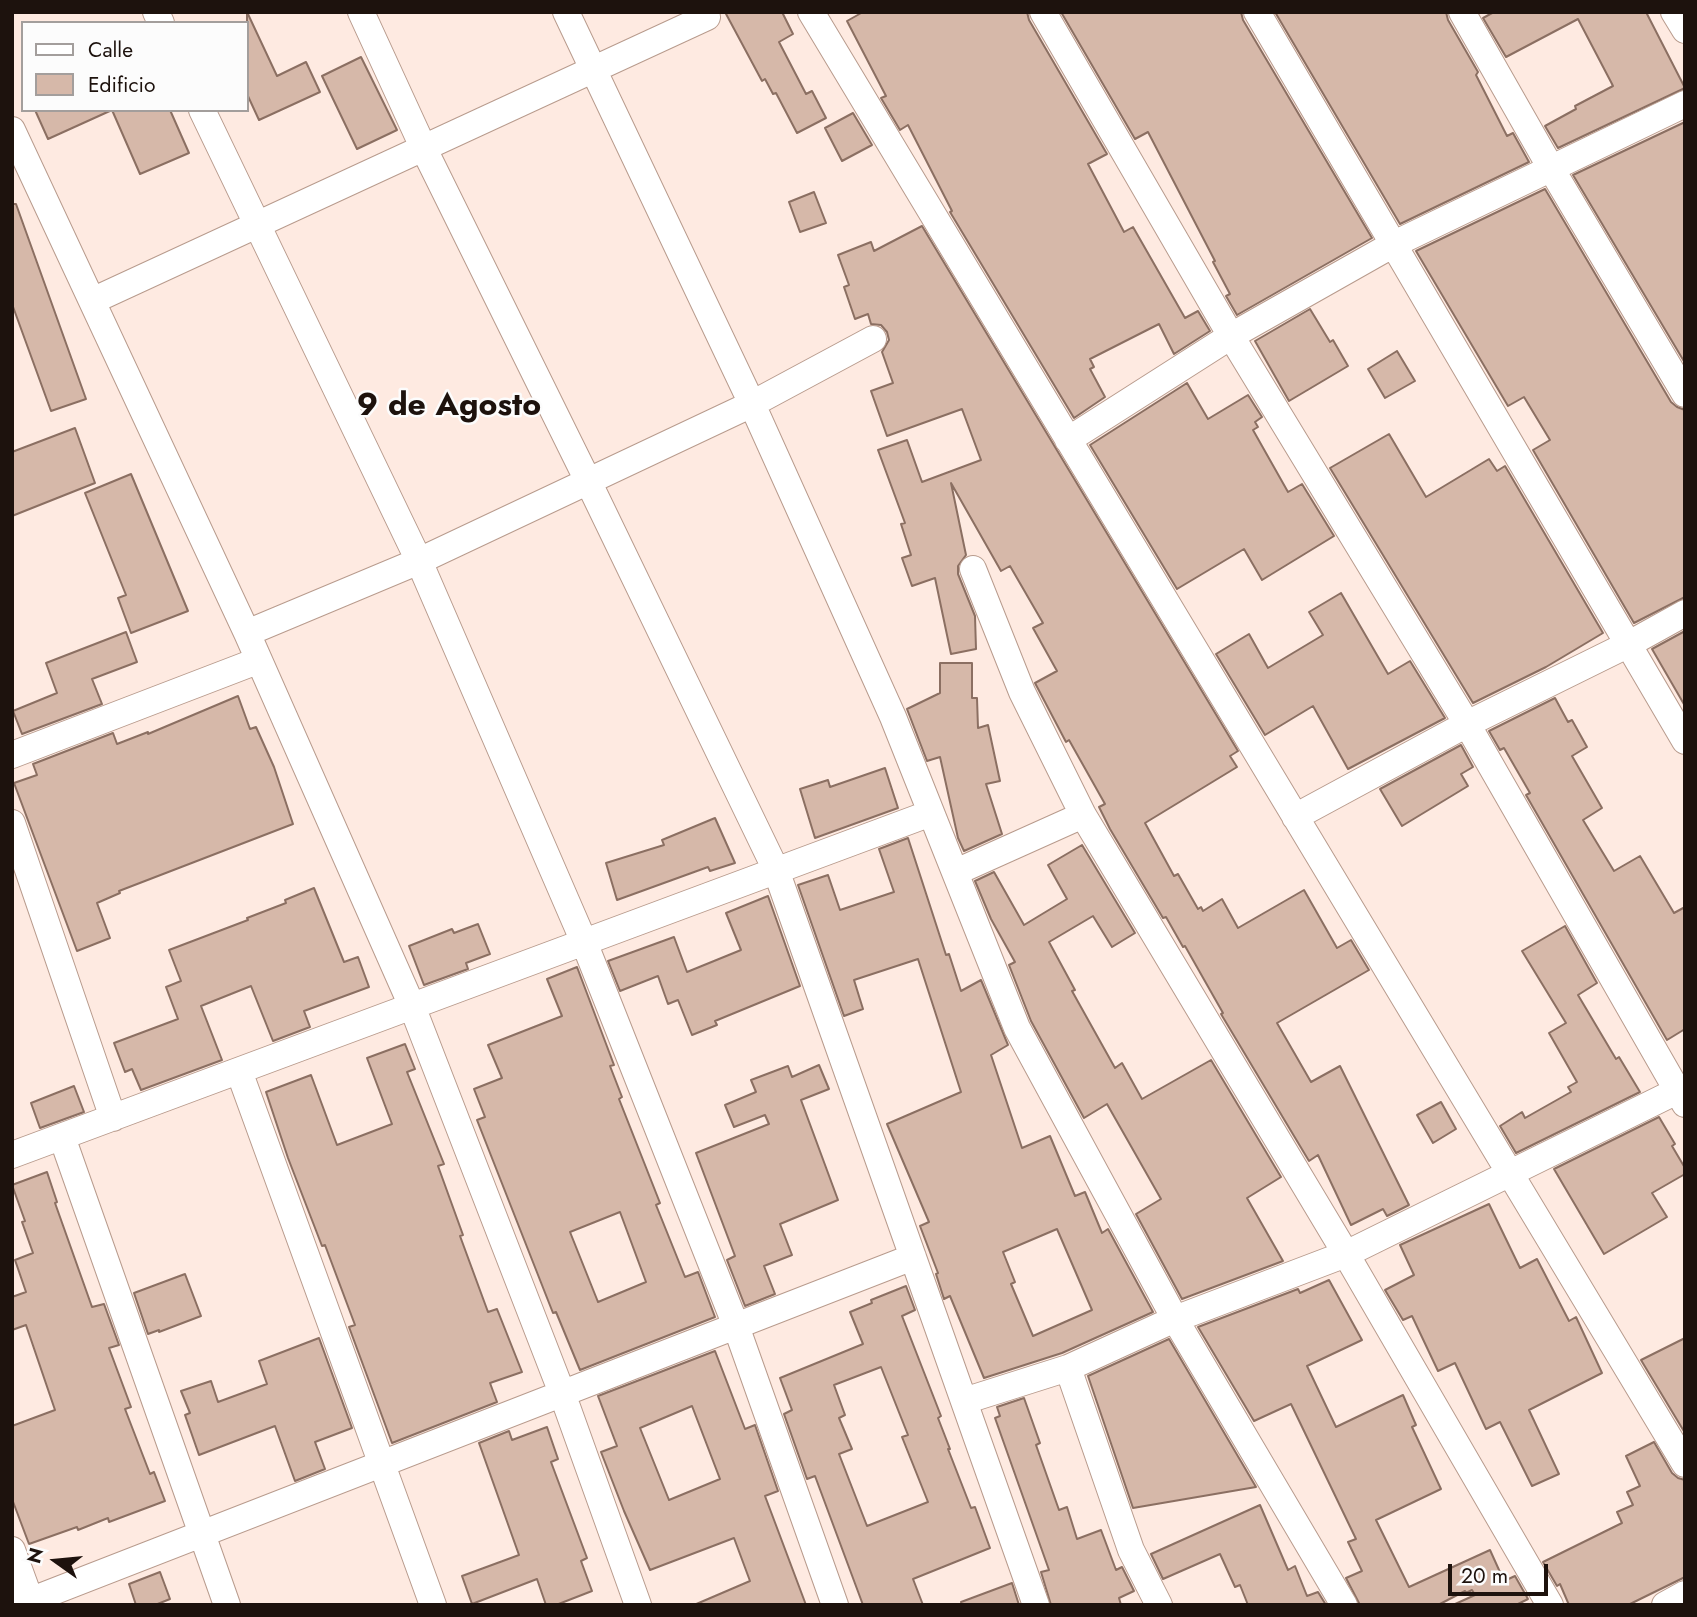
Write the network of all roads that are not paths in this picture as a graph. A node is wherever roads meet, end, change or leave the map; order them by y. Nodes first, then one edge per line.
1 (361, 12) edge
2 (566, 12) edge
3 (1043, 12) edge
4 (1257, 12) edge
5 (1462, 12) edge
6 (1674, 12) edge
7 (816, 14) edge
8 (707, 17) dead end
9 (1685, 30) edge
10 (592, 69) junction
11 (1685, 104) edge
12 (203, 112) edge
13 (12, 130) edge
14 (423, 147) junction
15 (1552, 170) junction
16 (256, 225) junction
17 (1392, 246) junction
18 (92, 301) junction
19 (1231, 336) junction
20 (873, 340) dead end
21 (1685, 394) edge
22 (752, 404) junction
23 (1068, 440) junction
24 (588, 481) junction
25 (419, 561) junction
26 (973, 569) dead end
27 (1685, 613) edge
28 (247, 634) junction
29 (1629, 643) junction
30 (257, 661) junction
31 (1467, 723) junction
32 (1685, 741) edge
33 (12, 755) edge
34 (930, 813) junction
35 (1083, 815) junction
36 (1295, 817) junction
37 (12, 824) edge
38 (776, 870) junction
39 (956, 873) junction
40 (583, 942) junction
41 (412, 1006) junction
42 (239, 1071) junction
43 (1682, 1094) edge
44 (113, 1118) junction
45 (62, 1137) junction
46 (12, 1155) edge
47 (1509, 1172) junction
48 (1346, 1254) junction
49 (913, 1257) junction
50 (1175, 1319) junction
51 (736, 1326) junction
52 (1068, 1368) junction
53 (562, 1393) junction
54 (964, 1401) junction
55 (382, 1464) junction
56 (1685, 1464) edge
57 (201, 1535) junction
58 (12, 1550) edge
59 (1685, 1594) edge
60 (27, 1603) edge
61 (227, 1605) edge
62 (433, 1605) edge
63 (639, 1605) edge
64 (835, 1605) edge
65 (1037, 1605) edge
66 (1159, 1605) edge
67 (1344, 1605) edge
68 (1550, 1605) edge
69 (1665, 1605) edge

1 - 14 street
2 - 10 street
3 - 19 street
4 - 17 street
5 - 15 street
6 - 9 street
7 - 23 street
8 - 10 street
10 - 14 street
10 - 22 street
11 - 15 street
12 - 16 street
13 - 18 street
14 - 16 street
14 - 24 street
15 - 17 street
15 - 21 street
16 - 18 street
16 - 25 street
17 - 19 street
17 - 29 street
18 - 28 street
19 - 23 street
19 - 31 street
20 - 22 street
22 - 24 street
22 - 34 street
23 - 36 street
24 - 25 street
24 - 38 street
25 - 28 street
25 - 40 street
26 - 35 street
27 - 29 street
28 - 30 street
29 - 31 street
29 - 32 street
30 - 33 street
30 - 41 street
31 - 36 street
31 - 43 street
34 - 38 street
34 - 39 street
35 - 39 street
35 - 48 street
36 - 47 street
37 - 44 street
38 - 40 street
38 - 49 street
39 - 50 street
40 - 41 street
40 - 51 street
41 - 42 street
41 - 53 street
42 - 44 street
42 - 55 street
43 - 47 street
44 - 45 street
45 - 46 street
45 - 57 street
47 - 48 street
47 - 56 street
48 - 50 street
48 - 68 street
49 - 51 street
49 - 54 street
50 - 52 street
50 - 67 street
51 - 53 street
51 - 64 street
52 - 54 street
52 - 66 street
53 - 55 street
53 - 63 street
54 - 65 street
55 - 57 street
55 - 62 street
57 - 60 street
57 - 61 street
58 - 60 street
59 - 69 street

